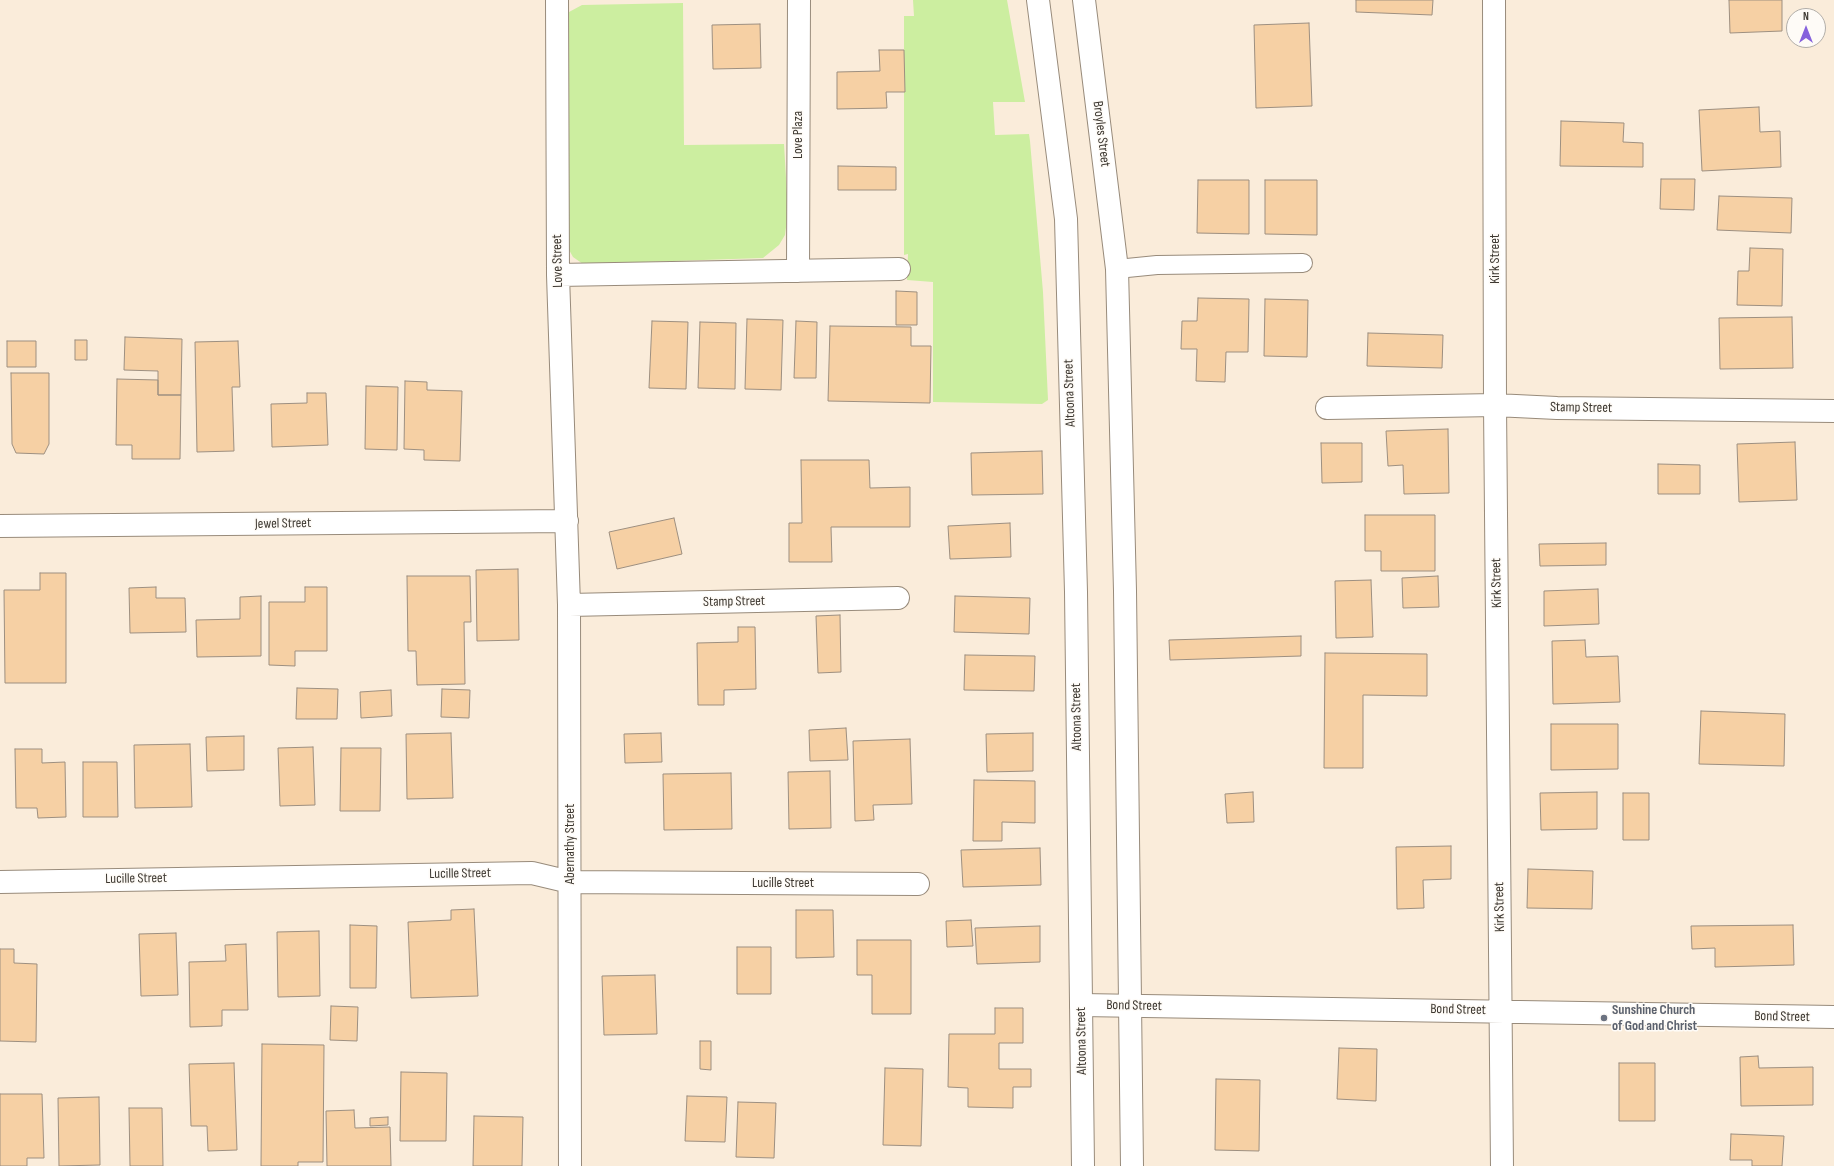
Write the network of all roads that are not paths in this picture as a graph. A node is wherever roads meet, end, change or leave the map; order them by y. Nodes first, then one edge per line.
1 (556, 0) edge
2 (799, 0) edge
3 (1038, 0) edge
4 (1084, 0) edge
5 (1494, 0) edge
6 (1303, 263) dead end
7 (899, 269) dead end
8 (1117, 269) junction
9 (798, 271) junction
10 (558, 275) junction
11 (1495, 405) junction
12 (1327, 408) dead end
13 (1834, 411) edge
14 (566, 521) junction
15 (0, 526) edge
16 (898, 598) dead end
17 (569, 605) junction
18 (0, 882) edge
19 (570, 882) junction
20 (918, 884) dead end
21 (1081, 1005) junction
22 (1131, 1006) junction
23 (1501, 1011) junction
24 (1834, 1017) edge
25 (570, 1166) edge
26 (1083, 1166) edge
27 (1132, 1166) edge
28 (1502, 1166) edge

1 - 10 street, Love Street
2 - 9 street, Love Plaza
3 - 21 street, Altoona Street
4 - 8 street, Broyles Street
5 - 11 street, Kirk Street
6 - 8 lane
7 - 9 street
8 - 22 street
9 - 10 street
10 - 14 street, Love Street
11 - 12 street, Stamp Street
11 - 13 street, Stamp Street
11 - 23 street, Kirk Street
14 - 15 street, Jewel Street
14 - 17 street, Abernathy Street
16 - 17 street, Stamp Street
17 - 19 street, Abernathy Street
18 - 19 street, Lucille Street
19 - 20 street, Lucille Street
19 - 25 street, Abernathy Street
21 - 22 street, Bond Street
21 - 26 street, Altoona Street
22 - 23 street, Bond Street
22 - 27 street
23 - 24 street, Bond Street
23 - 28 street, Kirk Street

